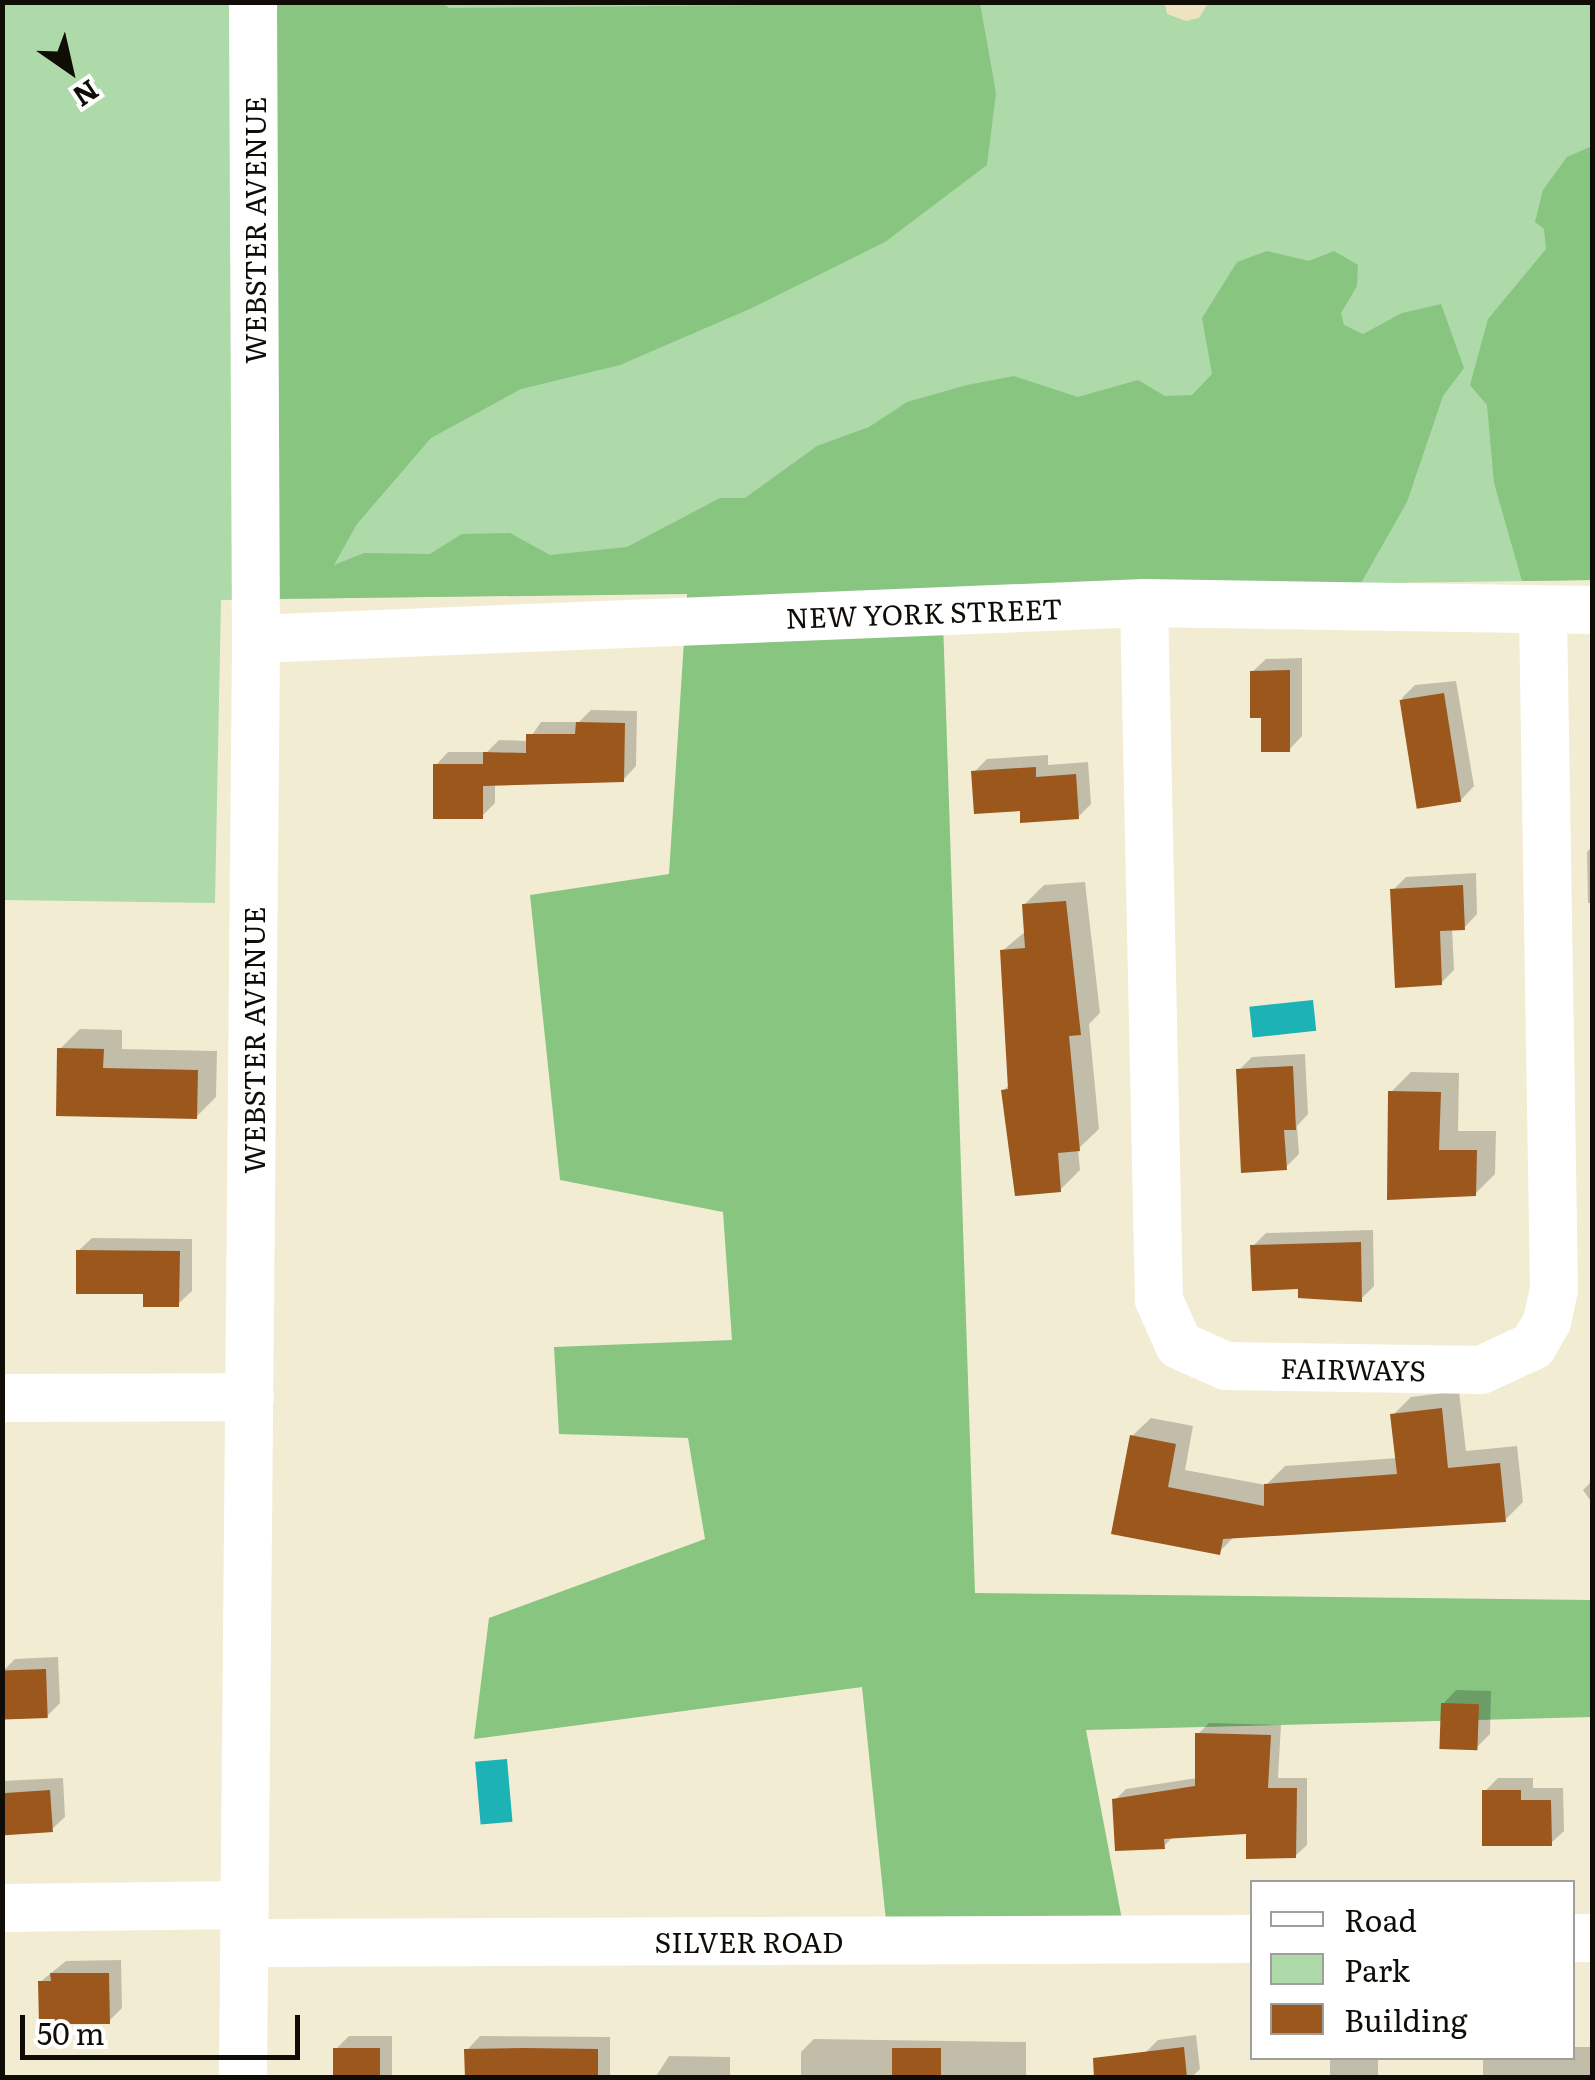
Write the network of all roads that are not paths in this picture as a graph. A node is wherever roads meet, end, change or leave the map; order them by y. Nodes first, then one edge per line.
1 (253, 2) edge
2 (1144, 603) junction
3 (1592, 610) edge
4 (1544, 611) junction
5 (256, 639) junction
6 (250, 1397) junction
7 (2, 1398) edge
8 (2, 1908) edge
9 (245, 1924) junction
10 (1250, 1939) edge
11 (243, 2078) edge

1 - 5 street, WEBSTER AVENUE
2 - 4 street, NEW YORK STREET
2 - 4 street, FAIRWAYS
2 - 5 street, NEW YORK STREET
3 - 4 street, NEW YORK STREET
5 - 6 street, WEBSTER AVENUE
6 - 7 street
6 - 9 street, WEBSTER AVENUE
8 - 9 street, SILVER ROAD
9 - 10 street, SILVER ROAD
9 - 11 street, WEBSTER AVENUE

